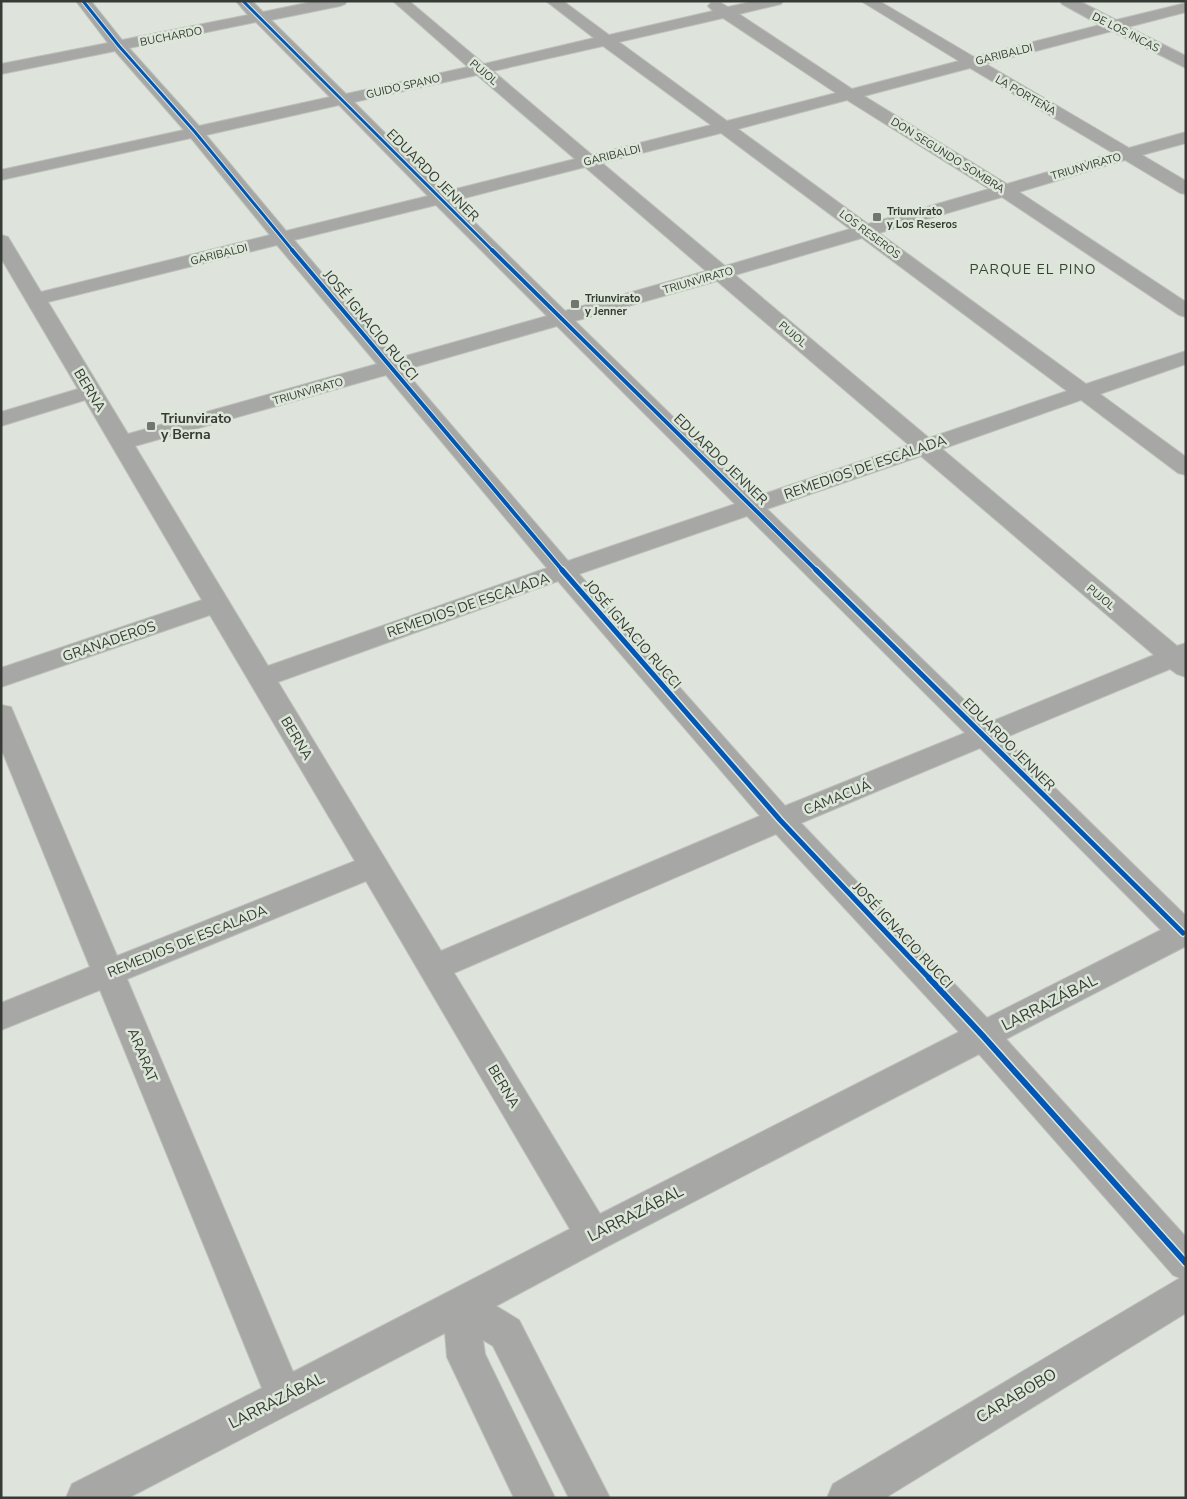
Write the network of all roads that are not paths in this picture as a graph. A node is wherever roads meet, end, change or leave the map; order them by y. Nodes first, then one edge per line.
1 (83, 1) edge
2 (243, 1) edge
3 (340, 1) edge
4 (400, 1) edge
5 (553, 1) edge
6 (708, 1) edge
7 (776, 1) edge
8 (868, 1) edge
9 (1067, 1) edge
10 (1186, 7) edge
11 (725, 12) junction
12 (260, 18) junction
13 (1114, 26) junction
14 (605, 40) junction
15 (119, 46) junction
16 (971, 63) junction
17 (1186, 63) edge
18 (1, 69) edge
19 (481, 69) junction
20 (849, 94) junction
21 (344, 100) junction
22 (725, 127) junction
23 (196, 132) junction
24 (1186, 137) edge
25 (1127, 154) junction
26 (588, 161) junction
27 (1, 175) edge
28 (1186, 189) edge
29 (1004, 190) junction
30 (439, 198) junction
31 (866, 231) junction
32 (282, 238) junction
33 (2, 244) edge
34 (722, 273) junction
35 (37, 299) junction
36 (1186, 311) edge
37 (561, 319) junction
38 (1186, 357) edge
39 (392, 367) junction
40 (90, 392) junction
41 (1083, 393) junction
42 (1, 418) edge
43 (122, 443) junction
44 (924, 448) junction
45 (1186, 468) edge
46 (752, 505) junction
47 (563, 571) junction
48 (216, 604) junction
49 (1182, 659) edge
50 (1, 678) edge
51 (261, 678) junction
52 (1, 714) edge
53 (986, 736) junction
54 (780, 820) junction
55 (373, 866) junction
56 (1184, 933) edge
57 (434, 968) junction
58 (109, 973) junction
59 (1, 1017) edge
60 (983, 1036) junction
61 (592, 1234) junction
62 (1186, 1264) edge
63 (1186, 1293) edge
64 (461, 1306) junction
65 (284, 1396) junction
66 (86, 1498) edge
67 (535, 1498) edge
68 (590, 1498) edge
69 (846, 1498) edge

1 - 15 street, JOSÉ IGNACIO RUCCI
2 - 12 street, EDUARDO JENNER
3 - 12 street, BUCHARDO
4 - 19 street, PUJOL
5 - 14 street, LOS RESEROS
6 - 11 street, DON SEGUNDO SOMBRA
7 - 11 street, GUIDO SPANO
8 - 16 street, LA PORTEÑA
9 - 13 street, DE LOS INCAS
10 - 13 street, GARIBALDI
11 - 14 street, GUIDO SPANO
11 - 20 street, DON SEGUNDO SOMBRA
12 - 15 street, BUCHARDO
12 - 21 street, EDUARDO JENNER
13 - 16 street, GARIBALDI
13 - 17 street, DE LOS INCAS
14 - 19 street, GUIDO SPANO
14 - 22 street, LOS RESEROS
15 - 18 street, BUCHARDO
15 - 23 street, JOSÉ IGNACIO RUCCI
16 - 20 street, GARIBALDI
16 - 25 street, LA PORTEÑA
19 - 21 street, GUIDO SPANO
19 - 26 street, PUJOL
20 - 22 street, GARIBALDI
20 - 29 street, DON SEGUNDO SOMBRA
21 - 23 street, GUIDO SPANO
21 - 30 street, EDUARDO JENNER
22 - 26 street, GARIBALDI
22 - 31 street, LOS RESEROS
23 - 27 street, GUIDO SPANO
23 - 32 street, JOSÉ IGNACIO RUCCI
24 - 25 street, TRIUNVIRATO
25 - 28 street, LA PORTEÑA
25 - 29 street, TRIUNVIRATO
26 - 30 street, GARIBALDI
26 - 34 street, PUJOL
29 - 31 street, TRIUNVIRATO
29 - 36 street, DON SEGUNDO SOMBRA
30 - 32 street, GARIBALDI
30 - 37 street, EDUARDO JENNER
31 - 34 street, TRIUNVIRATO
31 - 41 street, LOS RESEROS
32 - 35 street, GARIBALDI
32 - 39 street, JOSÉ IGNACIO RUCCI
33 - 35 street, BERNA
34 - 37 street, TRIUNVIRATO
34 - 44 street, PUJOL
35 - 40 street, BERNA
37 - 39 street, TRIUNVIRATO
37 - 46 street, EDUARDO JENNER
38 - 41 street, REMEDIOS DE ESCALADA
39 - 43 street, TRIUNVIRATO
39 - 47 street, JOSÉ IGNACIO RUCCI
40 - 42 street
40 - 43 street, BERNA
41 - 44 street, REMEDIOS DE ESCALADA
41 - 45 street, LOS RESEROS
43 - 48 street, BERNA
44 - 46 street, REMEDIOS DE ESCALADA
44 - 49 street, PUJOL
46 - 47 street, REMEDIOS DE ESCALADA
46 - 53 street, EDUARDO JENNER
47 - 51 street, REMEDIOS DE ESCALADA
47 - 54 street, JOSÉ IGNACIO RUCCI
48 - 50 street, GRANADEROS
48 - 51 street, BERNA
49 - 53 street, CAMACUÁ
51 - 55 street, BERNA
52 - 58 street, ARARAT
53 - 54 street, CAMACUÁ
53 - 56 street, EDUARDO JENNER
54 - 57 street, CAMACUÁ
54 - 60 street, JOSÉ IGNACIO RUCCI
55 - 57 street, BERNA
55 - 58 street, REMEDIOS DE ESCALADA
56 - 60 street, LARRAZÁBAL
57 - 61 street, BERNA
58 - 59 street, REMEDIOS DE ESCALADA
58 - 65 street, ARARAT
60 - 61 street, LARRAZÁBAL
60 - 62 street, JOSÉ IGNACIO RUCCI
61 - 64 street, LARRAZÁBAL
63 - 69 street, CARABOBO
64 - 65 street, LARRAZÁBAL
64 - 67 street
64 - 68 street
65 - 66 street, LARRAZÁBAL

